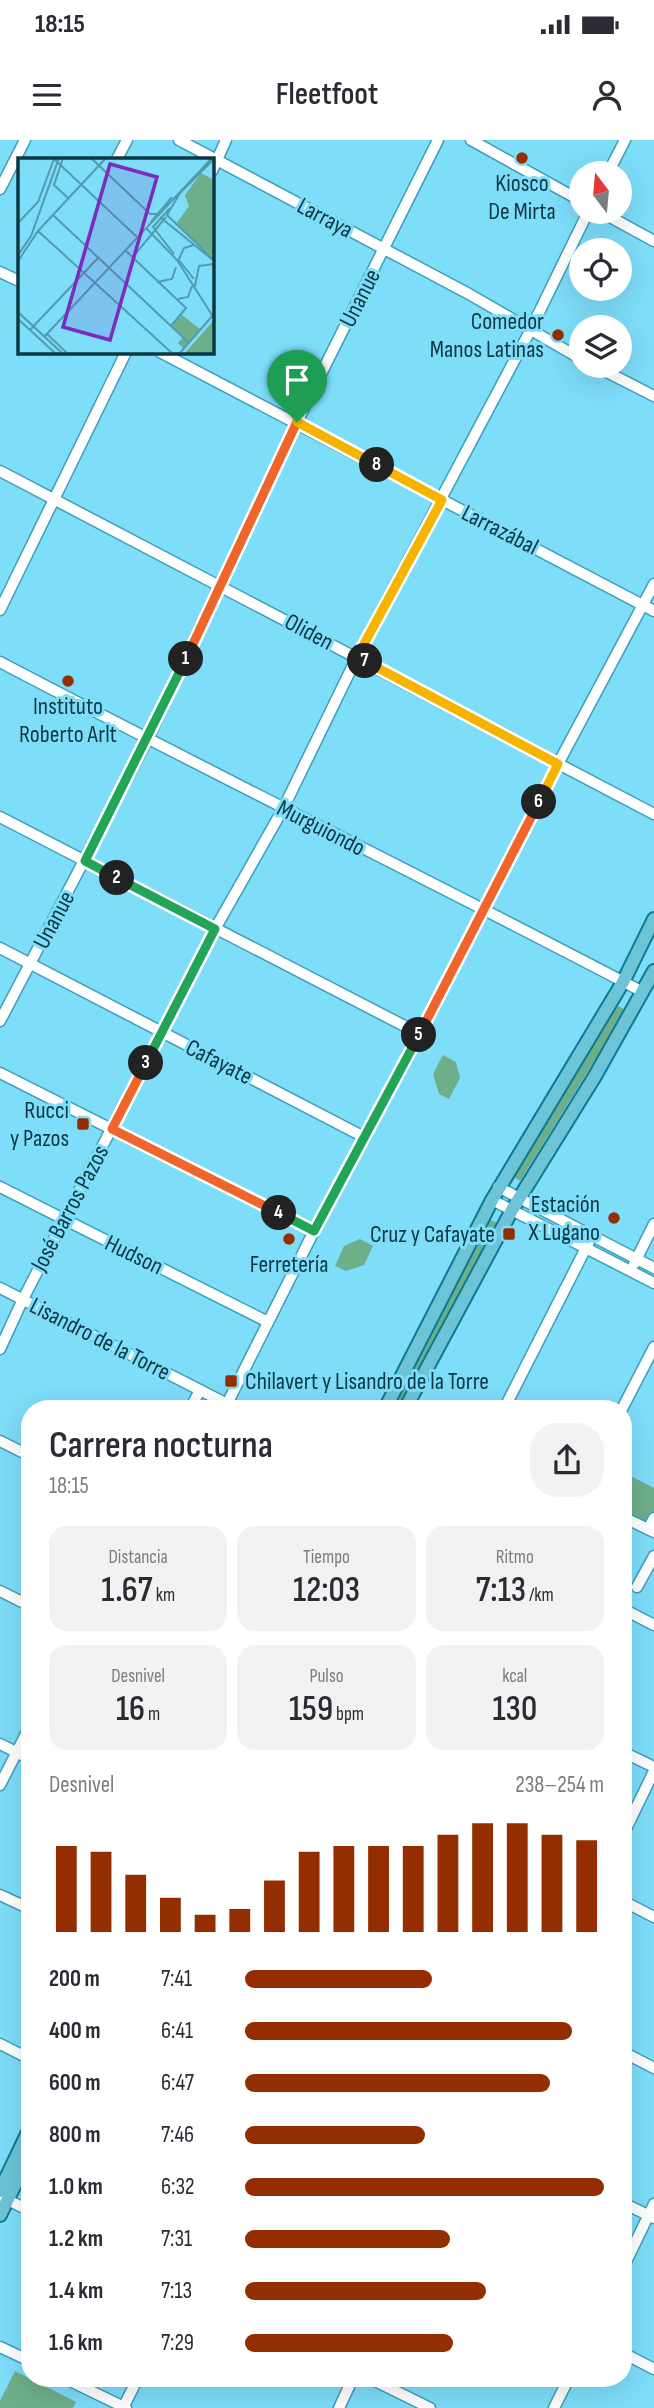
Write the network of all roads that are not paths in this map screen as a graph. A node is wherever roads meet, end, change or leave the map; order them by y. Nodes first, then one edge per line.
1 (25, 140) edge
2 (127, 140) edge
3 (179, 140) edge
4 (226, 140) edge
5 (438, 140) edge
6 (471, 140) edge
7 (625, 140) edge
8 (118, 158) edge
9 (212, 158) edge
10 (214, 159) edge
11 (217, 161) junction
12 (614, 161) edge
13 (214, 167) edge
14 (0, 189) edge
15 (569, 194) edge
16 (582, 224) edge
17 (623, 224) edge
18 (654, 241) edge
19 (384, 249) junction
20 (0, 272) edge
21 (18, 281) edge
22 (530, 331) junction
23 (569, 352) edge
24 (125, 354) edge
25 (164, 354) edge
26 (619, 378) edge
27 (654, 396) edge
28 (297, 422) junction
29 (0, 471) edge
30 (55, 499) junction
31 (442, 500) junction
32 (654, 584) edge
33 (221, 586) junction
34 (643, 605) junction
35 (0, 610) edge
36 (654, 611) edge
37 (357, 657) junction
38 (0, 662) edge
39 (147, 740) junction
40 (558, 764) junction
41 (282, 809) junction
42 (654, 814) edge
43 (0, 817) edge
44 (85, 861) junction
45 (484, 909) junction
46 (654, 919) edge
47 (215, 929) junction
48 (0, 948) edge
49 (30, 965) junction
50 (654, 971) edge
51 (623, 982) junction
52 (643, 992) junction
53 (0, 1021) edge
54 (162, 1033) junction
55 (420, 1034) junction
56 (0, 1073) edge
57 (112, 1129) junction
58 (364, 1138) junction
59 (0, 1187) edge
60 (495, 1194) junction
61 (516, 1204) junction
62 (64, 1220) junction
63 (654, 1224) edge
64 (314, 1231) junction
65 (592, 1236) junction
66 (586, 1248) junction
67 (637, 1259) junction
68 (654, 1268) edge
69 (631, 1271) junction
70 (654, 1283) edge
71 (0, 1288) edge
72 (23, 1299) junction
73 (268, 1322) junction
74 (654, 1347) edge
75 (0, 1349) edge
76 (200, 1390) junction
77 (195, 1400) edge
78 (219, 1400) edge
79 (229, 1400) edge
80 (390, 1400) edge
81 (410, 1400) edge
82 (509, 1400) edge
83 (627, 1400) edge
84 (0, 1441) edge
85 (21, 1452) edge
86 (654, 1518) edge
87 (632, 1522) edge
88 (651, 1531) edge
89 (654, 1556) edge
90 (637, 1587) dead end
91 (0, 1591) edge
92 (21, 1602) edge
93 (632, 1614) edge
94 (654, 1625) edge
95 (21, 1743) edge
96 (0, 1744) edge
97 (16, 1752) junction
98 (21, 1754) edge
99 (632, 1757) edge
100 (654, 1769) edge
101 (0, 1784) edge
102 (632, 1816) edge
103 (0, 1895) edge
104 (21, 1905) edge
105 (632, 1906) edge
106 (654, 1917) edge
107 (0, 2044) edge
108 (21, 2054) edge
109 (632, 2057) edge
110 (654, 2068) edge
111 (21, 2150) edge
112 (21, 2168) edge
113 (2, 2196) edge
114 (654, 2204) edge
115 (21, 2206) edge
116 (632, 2208) edge
117 (0, 2215) edge
118 (651, 2217) edge
119 (632, 2252) edge
120 (0, 2347) edge
121 (21, 2357) edge
122 (632, 2358) edge
123 (654, 2369) edge
124 (82, 2387) edge
125 (134, 2387) edge
126 (350, 2387) edge
127 (387, 2387) edge
128 (564, 2387) edge
129 (124, 2408) edge
130 (339, 2408) edge
131 (430, 2408) edge
132 (554, 2408) edge

1 - 14 street
2 - 8 street
3 - 9 street, Larraya
4 - 11 street
5 - 19 street, Unanue
6 - 15 street
7 - 12 street
10 - 11 street, Larraya
11 - 13 street
11 - 19 street, Larraya
16 - 22 street, José Barros Pazos
17 - 18 street
19 - 22 street, Larraya
19 - 28 street, Unanue
20 - 21 street
22 - 23 street, Larraya
22 - 31 street, José Barros Pazos
24 - 30 street
25 - 28 street, Larrazábal
26 - 27 street
28 - 31 street, Larrazábal
28 - 33 street, Unanue
29 - 30 street, Oliden
30 - 33 street, Oliden
30 - 35 street
31 - 34 street, Larrazábal
31 - 37 street, José Barros Pazos
32 - 34 street
33 - 37 street, Oliden
33 - 39 street, Unanue
34 - 36 street, Larrazábal
34 - 40 street
37 - 40 street, Oliden
37 - 41 street, José Barros Pazos
38 - 39 street, Murguiondo
39 - 41 street, Murguiondo
39 - 44 street, Unanue
40 - 42 street, Oliden
40 - 45 street
41 - 45 street, Murguiondo
41 - 47 street, José Barros Pazos
43 - 44 street
44 - 47 street
44 - 49 street, Unanue
45 - 51 street, Murguiondo
45 - 55 street
46 - 51 main road
47 - 54 street, José Barros Pazos
47 - 55 street
48 - 49 street, Cafayate
49 - 53 street, Unanue
49 - 54 street, Cafayate
50 - 52 main road
51 - 52 street, Murguiondo
51 - 60 main road
52 - 61 main road
54 - 57 street, José Barros Pazos
54 - 58 street, Cafayate
55 - 58 street
56 - 57 street
57 - 62 street, José Barros Pazos
57 - 64 street
58 - 64 street
59 - 62 street, Hudson
60 - 61 street
60 - 80 main road
61 - 65 street
61 - 66 street
61 - 81 main road
62 - 72 street, José Barros Pazos
62 - 73 street, Hudson
63 - 67 street
64 - 73 street
65 - 66 street
65 - 67 street
66 - 69 street
66 - 82 street
67 - 68 street
67 - 69 street
69 - 70 street
71 - 72 street, Lisandro de la Torre
72 - 75 street, José Barros Pazos
72 - 76 street, Lisandro de la Torre
73 - 79 street
74 - 83 street
76 - 77 street
76 - 78 street, Lisandro de la Torre
84 - 85 street
86 - 88 street
87 - 88 street
89 - 90 street
91 - 92 street
93 - 94 street
95 - 97 street
96 - 97 street
97 - 98 street
97 - 101 street
99 - 100 street
100 - 102 street
103 - 104 street
105 - 106 street
107 - 108 street
109 - 110 street
111 - 113 main road
112 - 113 main road
113 - 115 street
113 - 117 main road
114 - 118 street
116 - 118 street
118 - 119 street
120 - 121 street
122 - 123 street
124 - 129 street
125 - 129 street
126 - 130 street
127 - 131 street
128 - 132 street

